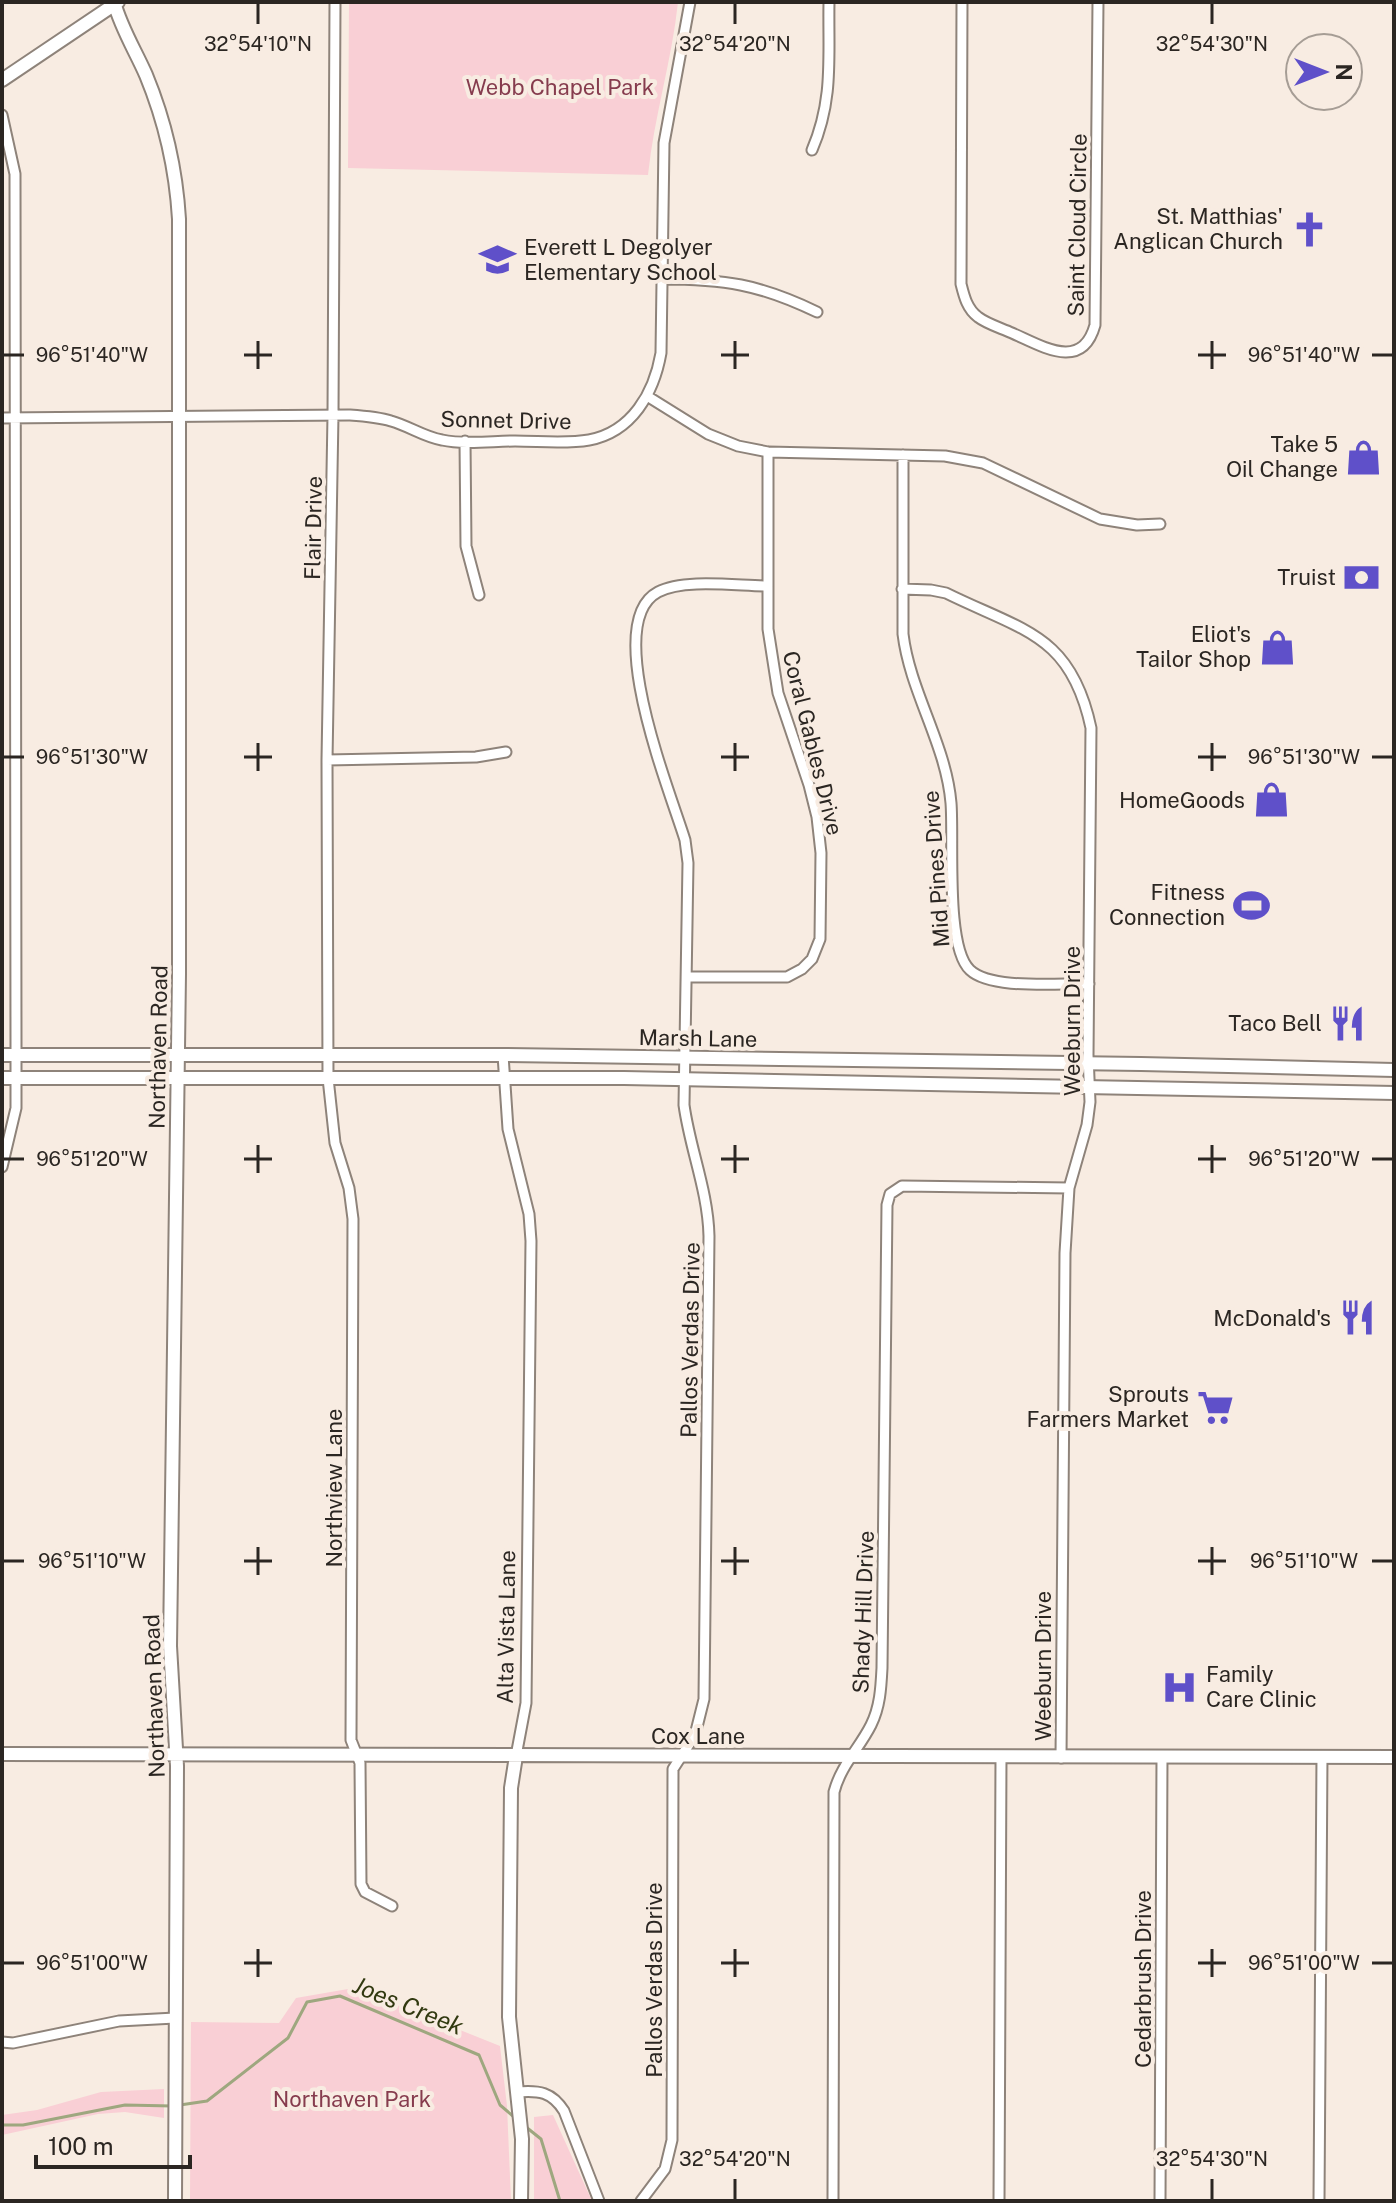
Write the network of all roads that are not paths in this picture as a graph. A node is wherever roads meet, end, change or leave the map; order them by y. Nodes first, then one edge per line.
1 (335, 2) edge
2 (690, 2) edge
3 (829, 2) edge
4 (962, 2) edge
5 (1098, 2) edge
6 (115, 3) edge
7 (2, 80) edge
8 (2, 115) edge
9 (812, 150) dead end
10 (661, 279) junction
11 (817, 312) dead end
12 (647, 396) junction
13 (333, 415) junction
14 (2, 418) edge
15 (16, 418) junction
16 (180, 419) junction
17 (465, 441) junction
18 (768, 452) junction
19 (903, 455) junction
20 (1160, 524) dead end
21 (768, 586) junction
22 (902, 589) junction
23 (479, 595) dead end
24 (506, 752) dead end
25 (327, 760) junction
26 (687, 977) junction
27 (1089, 984) junction
28 (329, 1054) junction
29 (2, 1055) edge
30 (16, 1055) junction
31 (179, 1055) junction
32 (503, 1055) junction
33 (685, 1057) junction
34 (1089, 1064) junction
35 (1256, 1067) junction
36 (1394, 1070) edge
37 (504, 1077) junction
38 (2, 1078) edge
39 (16, 1078) junction
40 (178, 1078) junction
41 (328, 1078) junction
42 (685, 1079) junction
43 (1091, 1087) junction
44 (1258, 1089) junction
45 (1394, 1093) edge
46 (2, 1167) edge
47 (1069, 1188) junction
48 (177, 1753) junction
49 (2, 1754) edge
50 (356, 1755) junction
51 (516, 1756) junction
52 (682, 1756) junction
53 (1322, 1756) junction
54 (850, 1757) junction
55 (1394, 1757) edge
56 (1001, 1758) junction
57 (1061, 1758) junction
58 (1162, 1758) junction
59 (392, 1906) dead end
60 (175, 2018) junction
61 (2, 2042) edge
62 (518, 2096) junction
63 (175, 2201) edge
64 (521, 2201) edge
65 (599, 2201) edge
66 (641, 2201) edge
67 (833, 2201) edge
68 (999, 2201) edge
69 (1160, 2201) edge
70 (1319, 2201) edge

1 - 13 street, Flair Drive
2 - 10 street
3 - 9 street
4 - 5 street, Saint Cloud Circle
6 - 7 street
6 - 16 street, Northaven Road
8 - 15 street
10 - 11 street
10 - 12 street
12 - 17 street, Sonnet Drive
12 - 18 street
13 - 16 street, Sonnet Drive
13 - 17 street, Sonnet Drive
13 - 25 street, Flair Drive
14 - 15 street, Sonnet Drive
15 - 16 street, Sonnet Drive
15 - 30 street
16 - 31 street, Northaven Road
17 - 23 street
18 - 19 street
18 - 21 street, Coral Gables Drive
19 - 20 street
19 - 22 street, Mid Pines Drive
21 - 26 street, Pallos Verdas Drive
21 - 26 street, Coral Gables Drive
22 - 27 street, Weeburn Drive
22 - 27 street, Mid Pines Drive
24 - 25 street
25 - 28 street, Flair Drive
26 - 33 street, Pallos Verdas Drive
27 - 34 street, Weeburn Drive
28 - 31 street, Marsh Lane
28 - 32 street, Marsh Lane
28 - 41 street, Northview Lane
29 - 30 street, Marsh Lane
30 - 31 street, Marsh Lane
30 - 39 street
31 - 40 street, Northaven Road
32 - 33 street, Marsh Lane
32 - 37 street, Alta Vista Lane
33 - 34 street, Marsh Lane
33 - 42 street, Pallos Verdas Drive
34 - 35 street, Marsh Lane
34 - 43 street, Weeburn Drive
35 - 36 street, Marsh Lane
35 - 44 street
37 - 41 street, Marsh Lane
37 - 42 street, Marsh Lane
37 - 51 street, Alta Vista Lane
38 - 39 street, Marsh Lane
39 - 40 street, Marsh Lane
39 - 46 street
40 - 41 street, Marsh Lane
40 - 48 street, Northaven Road
41 - 50 street, Northview Lane
42 - 43 street, Marsh Lane
42 - 52 street, Pallos Verdas Drive
43 - 44 street, Marsh Lane
43 - 47 street, Weeburn Drive
44 - 45 street, Marsh Lane
47 - 54 street, Shady Hill Drive
47 - 57 street, Weeburn Drive
48 - 49 street, Cox Lane
48 - 50 street, Cox Lane
48 - 60 street, Northaven Road
50 - 51 street, Cox Lane
50 - 59 street, Northview Lane
51 - 52 street, Cox Lane
51 - 62 street, Alta Vista Lane
52 - 54 street, Cox Lane
52 - 66 street, Pallos Verdas Drive
53 - 55 street, Cox Lane
53 - 58 street, Cox Lane
53 - 70 street
54 - 56 street, Cox Lane
54 - 67 street, Shady Hill Drive
56 - 57 street, Cox Lane
56 - 68 street
57 - 58 street, Cox Lane
58 - 69 street, Cedarbrush Drive
60 - 61 street
60 - 63 street, Northaven Road
62 - 64 street, Alta Vista Lane
62 - 65 street

